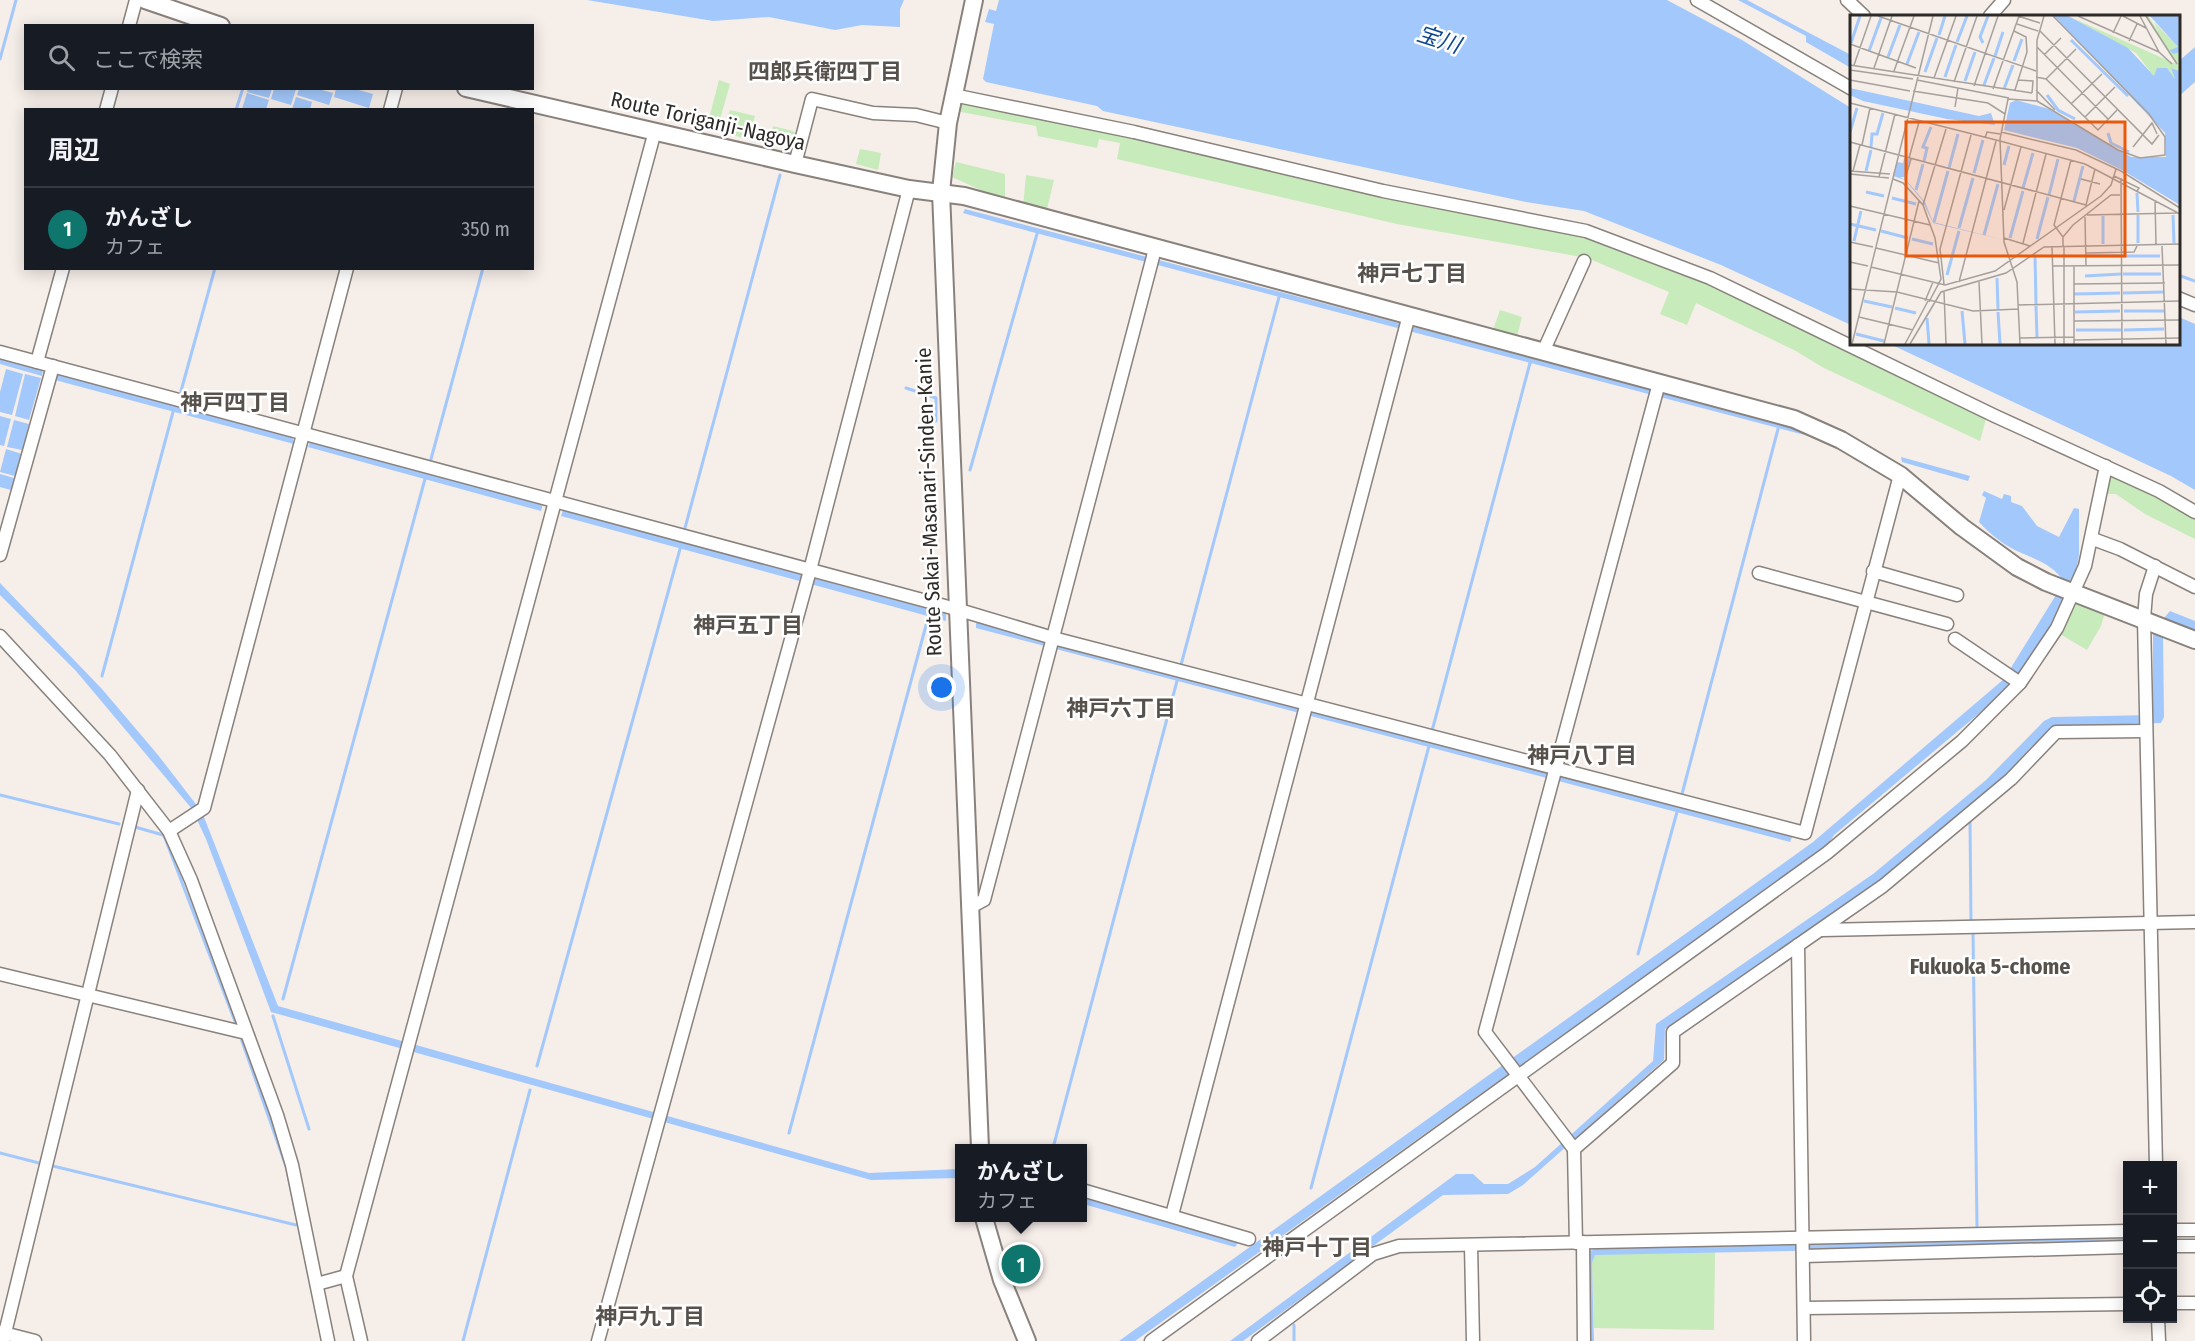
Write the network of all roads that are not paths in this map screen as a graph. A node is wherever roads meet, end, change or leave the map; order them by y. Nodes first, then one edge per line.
1 (136, 0) edge
2 (145, 0) edge
3 (974, 0) edge
4 (1697, 0) edge
5 (1847, 0) edge
6 (2004, 0) edge
7 (1863, 15) edge
8 (1991, 15) edge
9 (130, 24) edge
10 (215, 24) edge
11 (1850, 88) edge
12 (111, 90) edge
13 (395, 90) edge
14 (475, 90) edge
15 (953, 95) junction
16 (107, 108) edge
17 (391, 108) edge
18 (948, 123) junction
19 (655, 131) junction
20 (795, 164) junction
21 (909, 189) junction
22 (941, 192) junction
23 (1153, 257) junction
24 (1584, 261) dead end
25 (62, 270) edge
26 (346, 270) edge
27 (2180, 299) edge
28 (2195, 305) edge
29 (1407, 324) junction
30 (0, 352) edge
31 (1543, 352) junction
32 (37, 362) junction
33 (53, 366) junction
34 (1657, 390) junction
35 (303, 432) junction
36 (2106, 466) junction
37 (1900, 475) junction
38 (555, 502) junction
39 (2195, 512) edge
40 (2092, 538) junction
41 (0, 555) edge
42 (2155, 566) junction
43 (1873, 571) junction
44 (1759, 573) dead end
45 (809, 577) junction
46 (2195, 587) edge
47 (2069, 590) junction
48 (1957, 595) dead end
49 (1865, 600) junction
50 (956, 609) junction
51 (1947, 624) dead end
52 (2156, 624) junction
53 (0, 636) edge
54 (1955, 639) dead end
55 (2195, 640) edge
56 (1052, 643) junction
57 (2019, 682) junction
58 (1306, 709) junction
59 (2145, 723) junction
60 (1555, 774) junction
61 (138, 790) junction
62 (169, 831) junction
63 (969, 908) junction
64 (2195, 922) edge
65 (2150, 923) junction
66 (1821, 930) junction
67 (1797, 945) junction
68 (0, 974) edge
69 (86, 994) junction
70 (246, 1033) junction
71 (1515, 1074) junction
72 (980, 1144) edge
73 (1570, 1144) junction
74 (2156, 1161) edge
75 (1087, 1191) edge
76 (1172, 1215) junction
77 (985, 1222) edge
78 (2177, 1230) edge
79 (2195, 1230) edge
80 (2123, 1231) edge
81 (1804, 1238) junction
82 (1249, 1239) dead end
83 (1580, 1243) junction
84 (1471, 1245) junction
85 (2177, 1246) edge
86 (2195, 1246) edge
87 (2123, 1247) edge
88 (1804, 1256) junction
89 (346, 1276) junction
90 (317, 1284) junction
91 (2195, 1303) edge
92 (2123, 1304) edge
93 (2177, 1304) edge
94 (1804, 1308) junction
95 (2158, 1323) edge
96 (2, 1336) edge
97 (35, 1341) edge
98 (328, 1341) edge
99 (361, 1341) edge
100 (598, 1341) edge
101 (1027, 1341) edge
102 (1151, 1341) edge
103 (1258, 1341) edge
104 (1473, 1341) edge
105 (1584, 1341) edge
106 (1804, 1341) edge
107 (2159, 1341) edge

1 - 9 street
2 - 10 main road
3 - 15 main road, Route Sakai-Masanari-Sinden-Kanie
4 - 11 street
5 - 7 street
6 - 8 street
12 - 16 street
13 - 17 street
14 - 19 main road, Route Toriganji-Nagoya
15 - 18 main road, Route Sakai-Masanari-Sinden-Kanie
15 - 36 street
18 - 20 street
18 - 22 main road, Route Sakai-Masanari-Sinden-Kanie
19 - 20 main road, Route Toriganji-Nagoya
19 - 38 street
20 - 21 main road, Route Toriganji-Nagoya
21 - 22 main road, Route Toriganji-Nagoya
21 - 45 street
22 - 23 main road, Route Toriganji-Nagoya
22 - 50 main road, Route Sakai-Masanari-Sinden-Kanie
23 - 29 main road, Route Toriganji-Nagoya
23 - 56 street
24 - 31 street
25 - 32 street
26 - 35 street
27 - 28 street
29 - 31 main road, Route Toriganji-Nagoya
29 - 58 street
30 - 32 street
31 - 34 main road, Route Toriganji-Nagoya
32 - 33 street
33 - 35 street
33 - 41 street
34 - 37 main road, Route Toriganji-Nagoya
34 - 60 street
35 - 38 street
35 - 62 street
36 - 39 street
36 - 40 street
37 - 43 street
37 - 47 main road, Route Toriganji-Nagoya
38 - 45 street
38 - 89 street
40 - 42 street
40 - 47 street
42 - 46 street
42 - 52 street
43 - 48 street
43 - 49 street
44 - 49 street
45 - 50 street
45 - 100 street
47 - 52 main road, Route Toriganji-Nagoya
47 - 57 street
49 - 51 street
49 - 60 street
50 - 56 street
50 - 63 main road, Route Sakai-Masanari-Sinden-Kanie
52 - 55 main road, Route Toriganji-Nagoya
52 - 59 street
53 - 61 street
54 - 57 street
56 - 58 street
56 - 63 street
57 - 71 street
58 - 60 street
58 - 76 street
59 - 65 street
59 - 66 street
60 - 71 street
61 - 62 street
61 - 69 street
62 - 70 street
63 - 72 main road, Route Sakai-Masanari-Sinden-Kanie
64 - 65 street
65 - 66 street
65 - 74 street
66 - 67 street
67 - 73 street
67 - 81 street
68 - 69 street
69 - 70 street
69 - 96 street
70 - 90 street
71 - 73 street
71 - 102 street
73 - 83 street
75 - 76 street
76 - 82 street
77 - 101 main road
78 - 79 street
80 - 81 street
81 - 83 street
81 - 88 street
83 - 84 street
83 - 105 street
84 - 103 street
84 - 104 street
85 - 86 street
87 - 88 street
88 - 94 street
89 - 90 street
89 - 99 street
90 - 98 street
91 - 93 street
92 - 94 street
94 - 106 street
95 - 107 street
96 - 97 street

